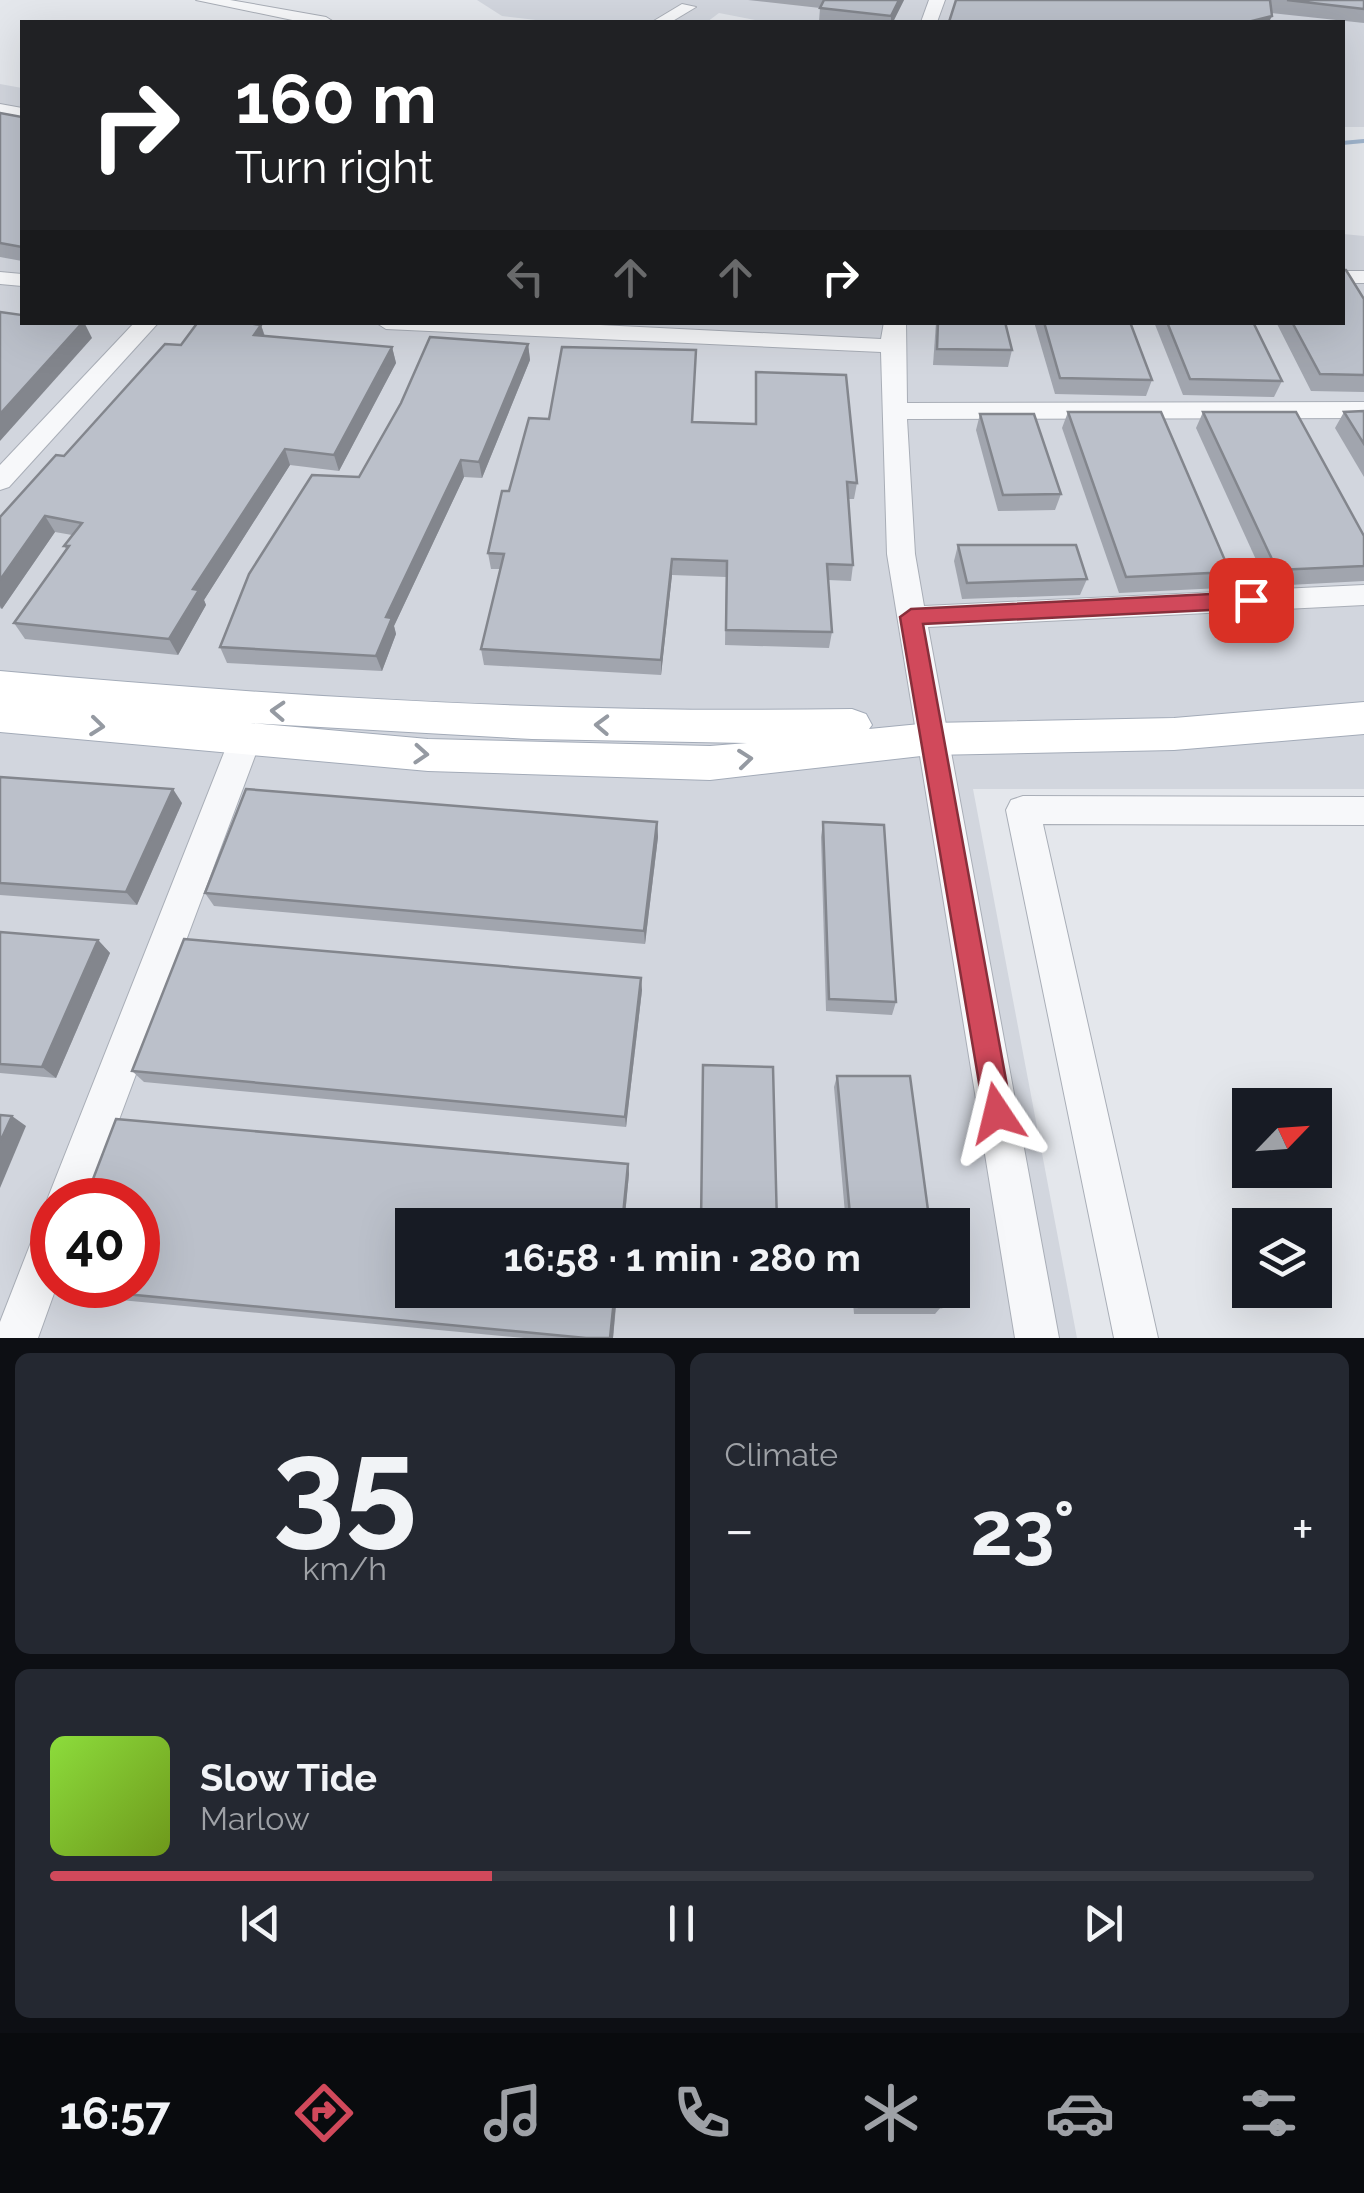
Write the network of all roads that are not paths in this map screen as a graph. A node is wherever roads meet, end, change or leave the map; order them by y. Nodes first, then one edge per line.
1 (204, 0) edge
2 (688, 7) dead end
3 (315, 20) edge
4 (664, 20) edge
5 (145, 325) edge
6 (513, 325) edge
7 (894, 334) edge
8 (895, 410) junction
9 (1364, 410) edge
10 (10, 458) edge
11 (0, 481) edge
12 (1364, 595) edge
13 (911, 617) junction
14 (0, 686) edge
15 (1364, 705) edge
16 (0, 716) edge
17 (1364, 718) edge
18 (929, 731) junction
19 (245, 740) junction
20 (1364, 811) edge
21 (76, 1178) edge
22 (30, 1301) edge
23 (16, 1338) edge
24 (1037, 1338) edge
25 (1136, 1338) edge

1 - 3 street
2 - 4 street
5 - 10 street
6 - 7 street
7 - 8 street
8 - 9 street
8 - 13 street
10 - 11 street
12 - 13 street
13 - 18 street
18 -> 14 main road
15 - 18 main road
16 -> 19 main road
17 - 18 main road
19 -> 18 main road
18 - 24 street
19 - 21 street
20 - 25 street
22 - 23 street

